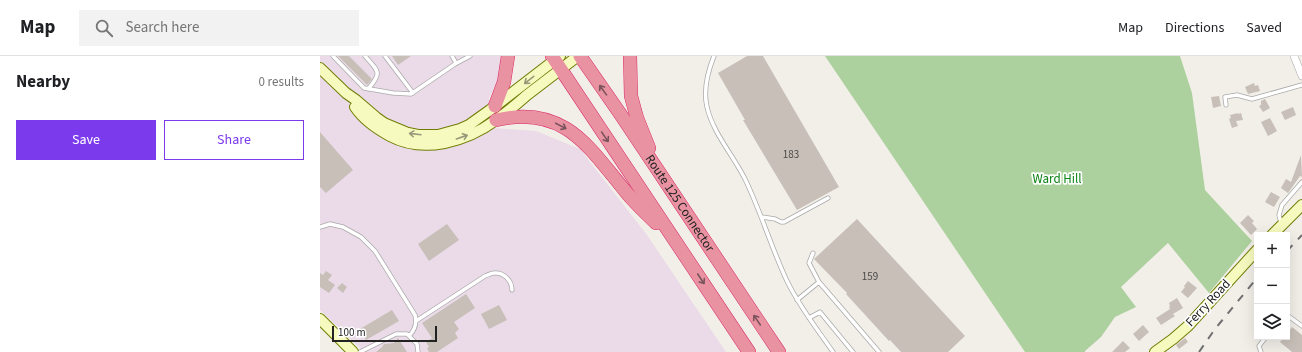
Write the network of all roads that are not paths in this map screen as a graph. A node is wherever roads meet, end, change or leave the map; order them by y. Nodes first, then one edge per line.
1 (333, 56) edge
2 (365, 56) edge
3 (385, 56) edge
4 (452, 56) edge
5 (470, 56) edge
6 (508, 56) edge
7 (579, 56) edge
8 (630, 56) edge
9 (714, 56) edge
10 (1294, 56) edge
11 (556, 60) edge
12 (456, 63) junction
13 (320, 68) edge
14 (1302, 76) edge
15 (1302, 85) edge
16 (368, 89) junction
17 (346, 93) junction
18 (413, 93) junction
19 (1226, 105) dead end
20 (495, 106) junction
21 (496, 120) junction
22 (657, 168) junction
23 (1302, 182) edge
24 (828, 198) dead end
25 (1302, 205) edge
26 (762, 217) junction
27 (1282, 225) junction
28 (320, 227) edge
29 (1275, 232) edge
30 (679, 247) junction
31 (813, 253) dead end
32 (1254, 253) edge
33 (819, 282) junction
34 (512, 290) dead end
35 (798, 300) junction
36 (1290, 317) edge
37 (809, 318) junction
38 (320, 319) edge
39 (416, 321) junction
40 (1302, 326) edge
41 (409, 336) junction
42 (1264, 340) edge
43 (353, 352) edge
44 (360, 352) edge
45 (418, 352) edge
46 (749, 352) edge
47 (779, 352) edge
48 (834, 352) edge
49 (854, 352) edge
50 (879, 352) edge
51 (1155, 352) edge
52 (1261, 352) edge

1 - 16 lane
2 - 16 lane
3 - 18 lane
4 - 12 lane
5 - 12 lane
6 - 20 highway
7 - 11 street
22 -> 7 highway, Route 125 Connector
8 - 22 highway
9 - 26 lane
10 - 14 street
11 -> 20 street
11 - 21 street
11 -> 30 highway, Route 125 Connector
12 - 18 lane
13 - 17 street
15 - 19 lane
16 - 18 lane
20 -> 17 street
17 -> 21 street
21 -> 30 highway
47 -> 22 highway, Route 125 Connector
23 - 27 lane
24 - 26 lane
25 - 27 street
26 - 35 lane
27 - 29 street
28 - 39 lane
30 -> 46 highway, Route 125 Connector
31 - 33 lane
32 - 51 street, Ferry Road
33 - 35 lane
33 - 50 lane
34 - 39 lane
35 - 37 lane
36 - 40 lane
37 - 48 lane
37 - 49 lane
38 - 43 street
39 - 41 lane
41 - 44 lane
41 - 45 lane
42 - 52 lane

